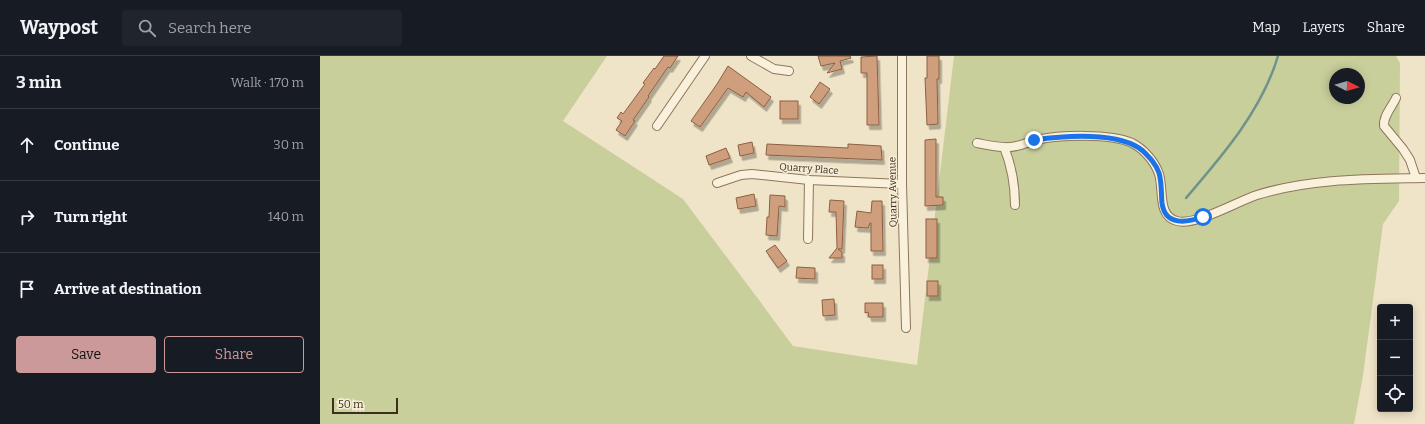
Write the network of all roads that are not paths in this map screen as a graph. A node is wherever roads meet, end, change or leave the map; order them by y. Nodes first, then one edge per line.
1 (705, 56) edge
2 (750, 56) edge
3 (902, 56) edge
4 (789, 71) dead end
5 (1396, 98) dead end
6 (657, 126) dead end
7 (977, 143) dead end
8 (1004, 147) junction
9 (1416, 178) junction
10 (1425, 178) edge
11 (809, 180) junction
12 (716, 183) dead end
13 (902, 184) junction
14 (1015, 205) dead end
15 (808, 238) dead end
16 (906, 328) dead end

1 - 6 street
2 - 4 street
3 - 13 street, Quarry Avenue
5 - 9 street
7 - 8 street
8 - 9 street
8 - 14 street
9 - 10 street
11 - 12 street, Quarry Place
11 - 13 street, Quarry Place
11 - 15 street
13 - 16 street, Quarry Avenue

